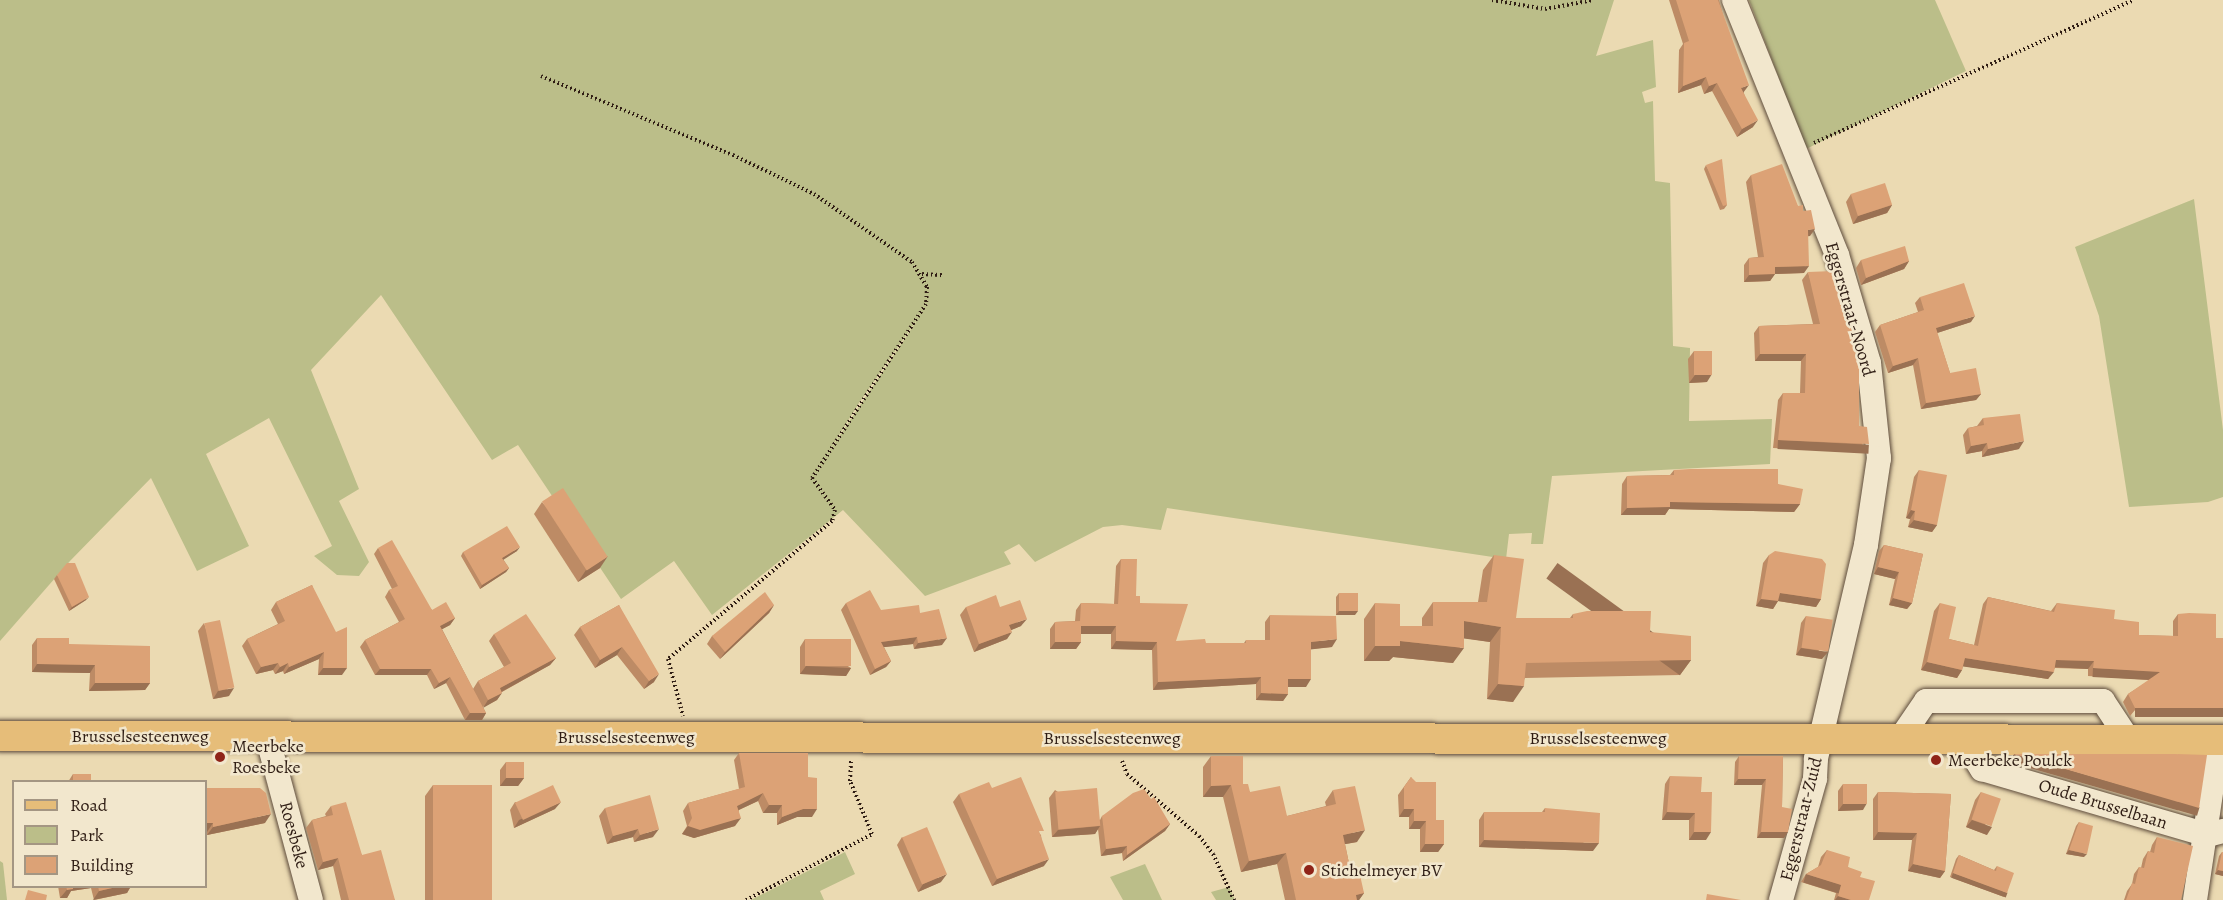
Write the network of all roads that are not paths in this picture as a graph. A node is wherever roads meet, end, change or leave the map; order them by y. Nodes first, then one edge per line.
1 (1734, 0) edge
2 (0, 736) edge
3 (267, 736) junction
4 (1822, 739) junction
5 (1900, 739) junction
6 (1963, 739) junction
7 (2128, 739) junction
8 (2221, 740) edge
9 (2215, 833) edge
10 (311, 900) edge
11 (1781, 900) edge
12 (2194, 900) edge

1 - 4 street, Eggerstraat-Noord
2 - 3 main road, Brusselsesteenweg
3 - 4 main road, Brusselsesteenweg
3 - 10 street, Roesbeke
4 - 5 main road, Brusselsesteenweg
4 - 11 street, Eggerstraat-Zuid
5 - 6 main road, Brusselsesteenweg
5 - 7 street
6 - 7 main road, Brusselsesteenweg
6 - 9 street, Oude Brusselbaan
7 - 8 main road, Brusselsesteenweg
8 - 9 street
9 - 12 street

